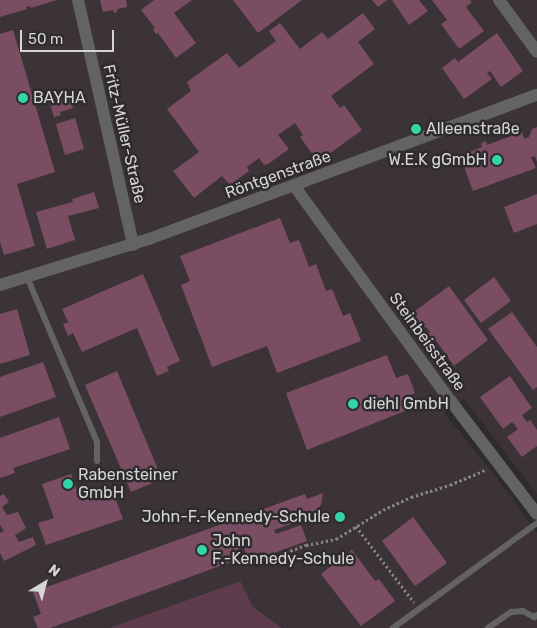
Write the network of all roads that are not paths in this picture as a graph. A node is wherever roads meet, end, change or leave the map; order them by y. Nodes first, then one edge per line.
1 (78, 0) edge
2 (499, 0) edge
3 (537, 52) edge
4 (537, 95) edge
5 (295, 187) junction
6 (133, 245) junction
7 (26, 277) junction
8 (0, 285) edge
9 (97, 461) dead end
10 (537, 514) edge
11 (537, 523) edge
12 (537, 615) edge
13 (393, 628) edge
14 (488, 628) edge

1 - 6 street, Fritz-Müller-Straße
2 - 3 street
4 - 5 street, Röntgenstraße
5 - 6 street, Röntgenstraße
5 - 10 street, Steinbeisstraße
6 - 7 street, Röntgenstraße
7 - 8 street, Röntgenstraße
7 - 9 lane
11 - 13 lane
12 - 14 lane

